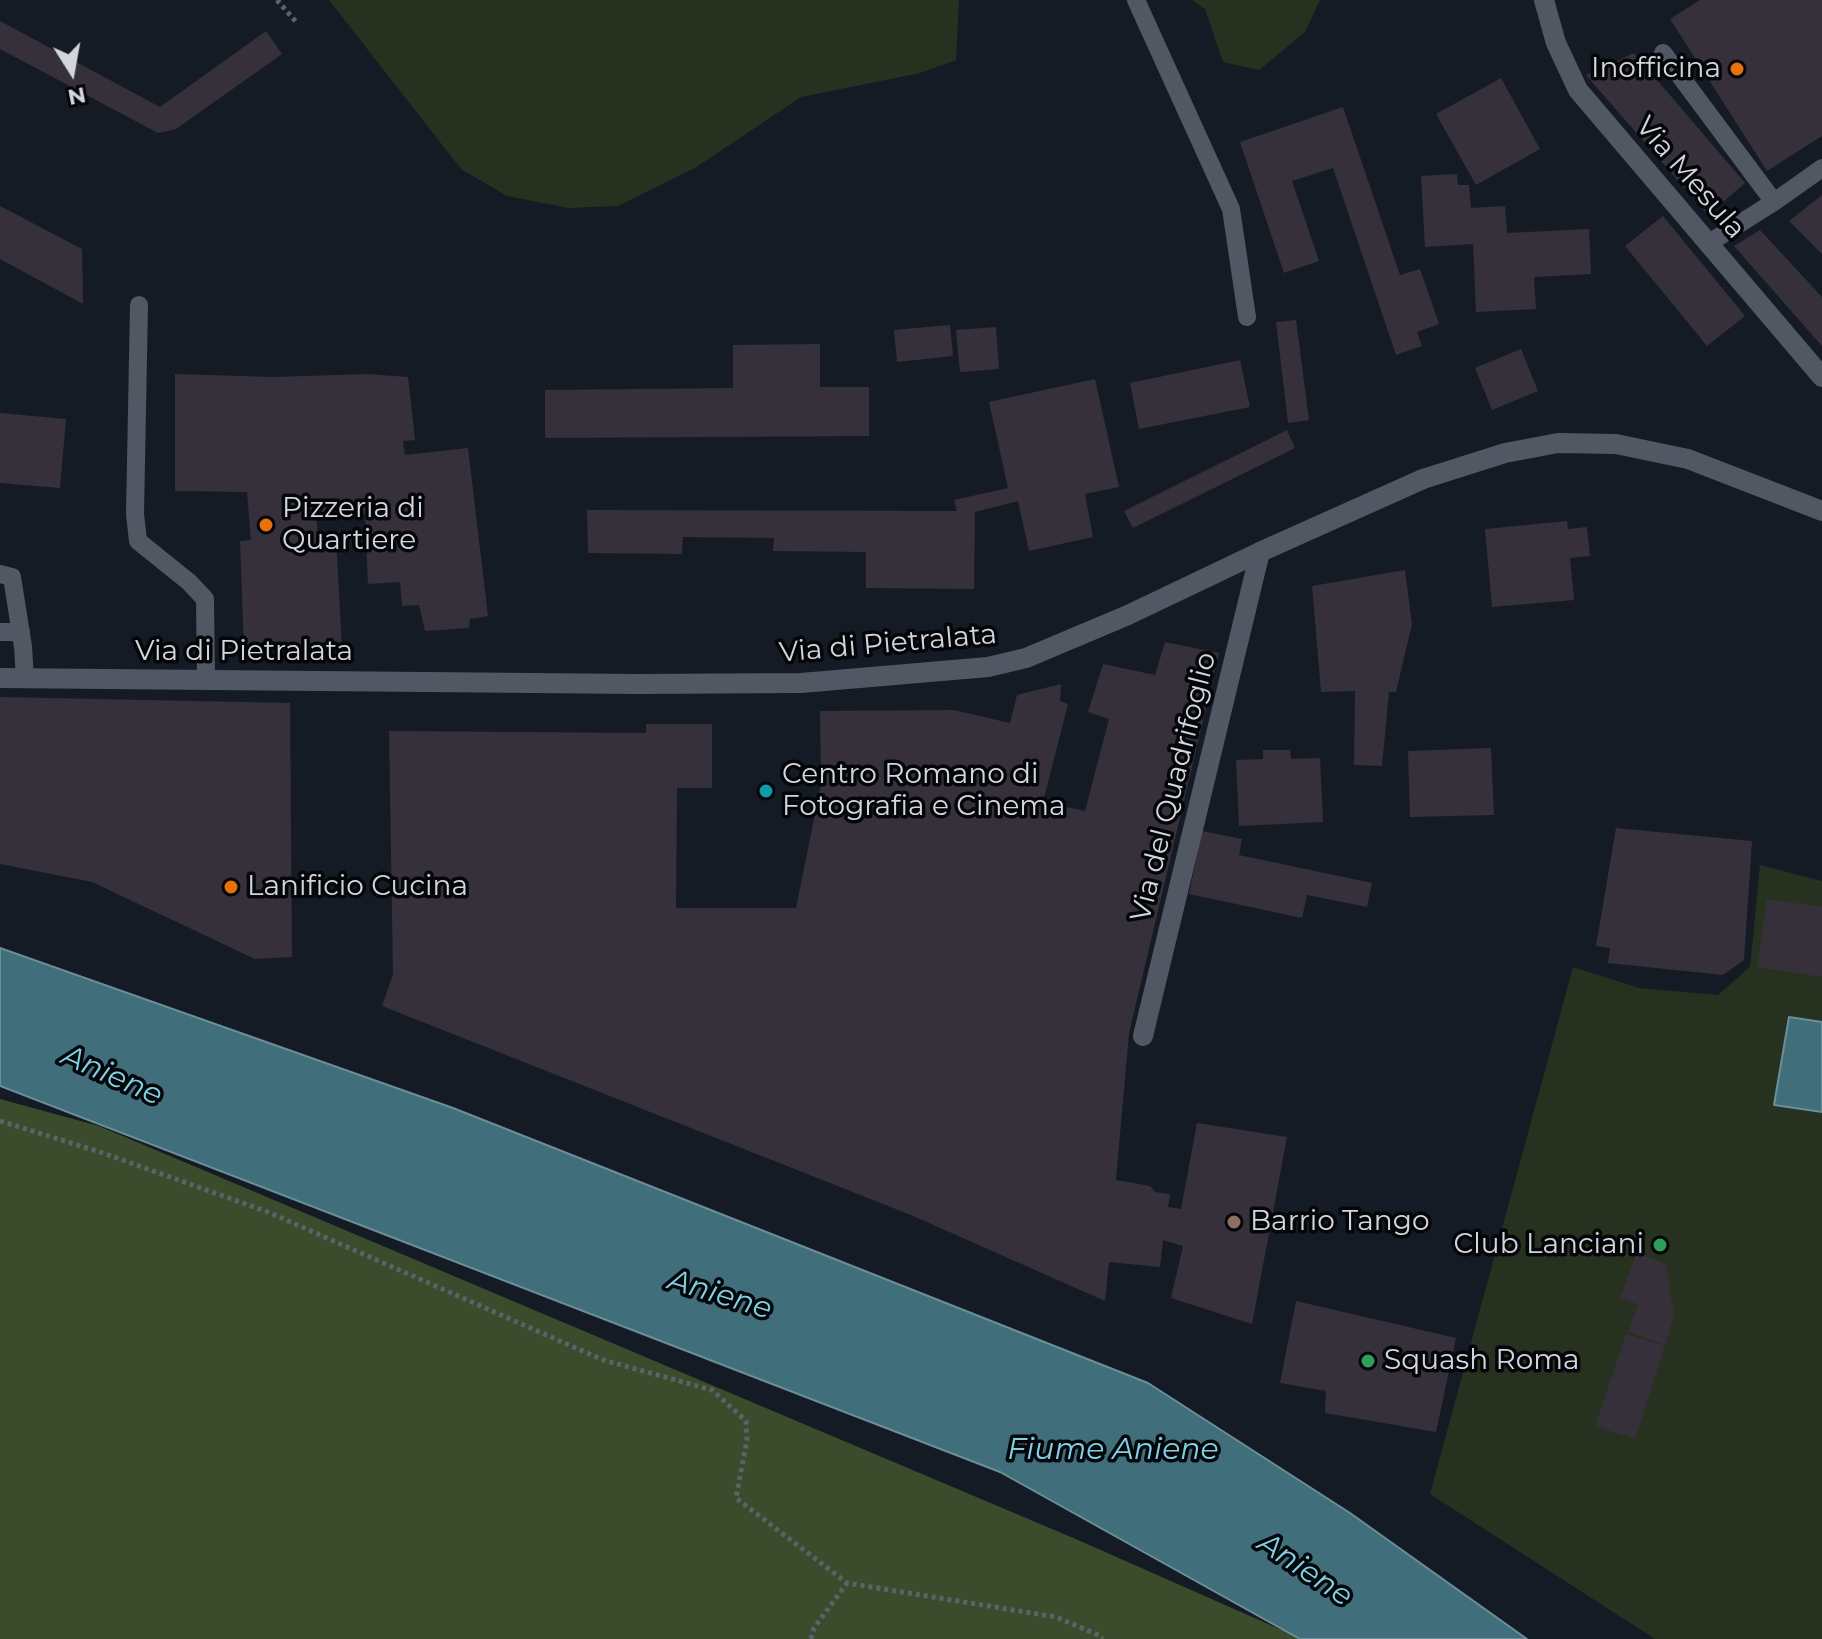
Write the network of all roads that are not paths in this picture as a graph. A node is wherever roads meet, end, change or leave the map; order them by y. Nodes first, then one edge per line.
1 (1136, 0) edge
2 (1544, 0) edge
3 (1663, 53) dead end
4 (1822, 168) edge
5 (1774, 202) junction
6 (1709, 243) junction
7 (139, 305) dead end
8 (1247, 317) dead end
9 (1822, 377) edge
10 (1822, 511) edge
11 (1260, 552) junction
12 (0, 574) edge
13 (0, 632) edge
14 (21, 632) junction
15 (0, 678) edge
16 (25, 679) junction
17 (206, 680) junction
18 (1143, 1036) dead end

1 - 8 lane
2 - 6 street, Via Mesula
3 - 5 lane
4 - 5 lane
5 - 6 lane
6 - 9 street, Via Mesula
7 - 17 lane
10 - 11 street, Via di Pietralata
11 - 17 street, Via di Pietralata
11 - 18 street, Via del Quadrifoglio
12 - 14 lane
13 - 14 lane
14 - 16 lane
15 - 16 street, Via di Pietralata
16 - 17 street, Via di Pietralata

